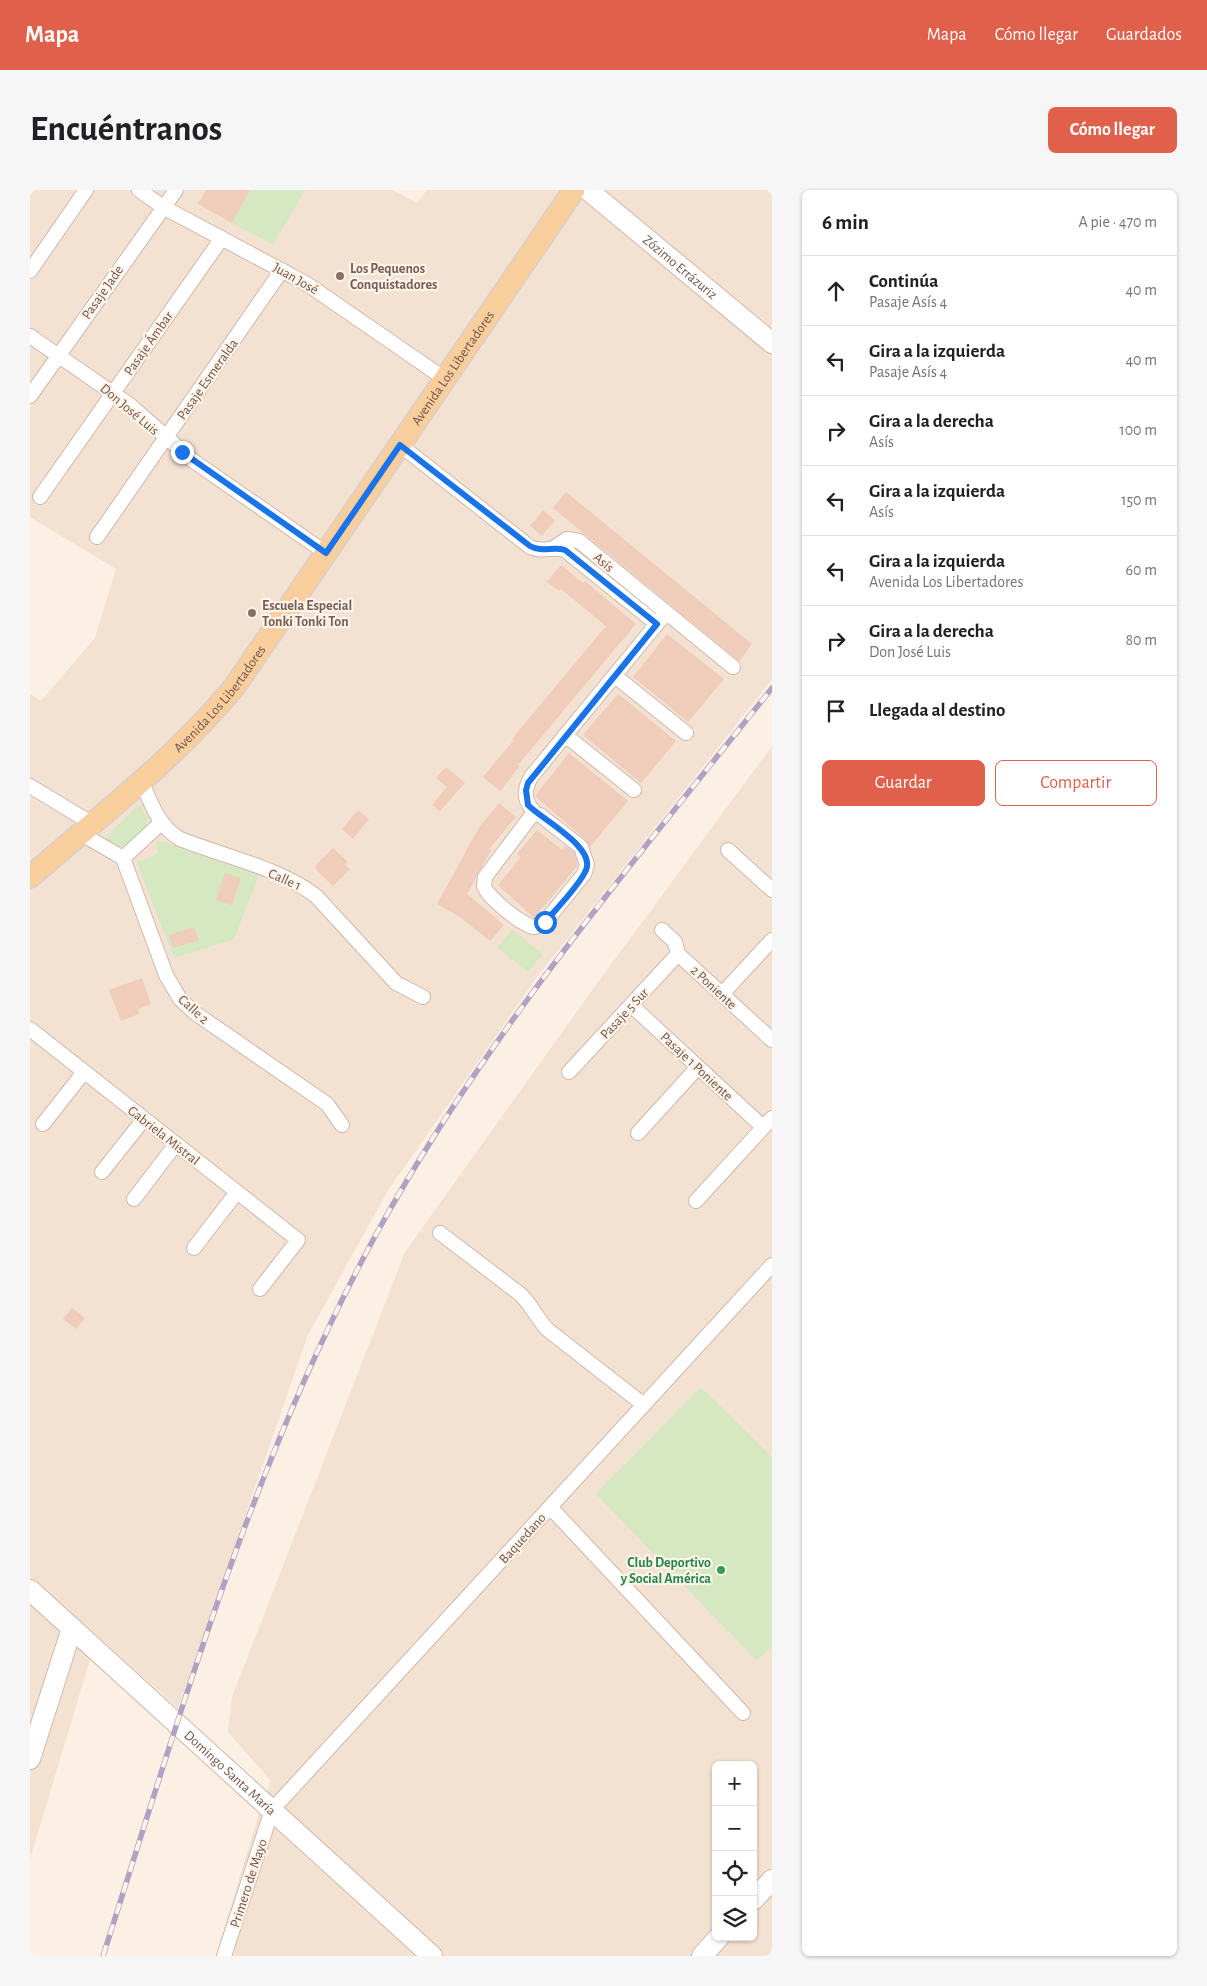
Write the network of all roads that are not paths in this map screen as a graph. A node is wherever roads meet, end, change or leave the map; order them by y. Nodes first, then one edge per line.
1 (86, 190) edge
2 (139, 190) edge
3 (176, 190) edge
4 (574, 190) edge
5 (588, 190) edge
6 (163, 207) junction
7 (222, 238) junction
8 (30, 270) edge
9 (282, 270) junction
10 (30, 336) edge
11 (772, 342) edge
12 (58, 355) junction
13 (445, 379) junction
14 (113, 392) junction
15 (30, 396) edge
16 (166, 438) junction
17 (400, 445) junction
18 (40, 497) dead end
19 (98, 537) dead end
20 (326, 553) junction
21 (661, 619) junction
22 (733, 667) dead end
23 (615, 676) junction
24 (686, 733) dead end
25 (566, 736) junction
26 (141, 780) junction
27 (30, 786) edge
28 (634, 790) dead end
29 (537, 815) junction
30 (161, 823) junction
31 (86, 828) junction
32 (728, 850) dead end
33 (123, 858) junction
34 (30, 877) edge
35 (772, 890) edge
36 (662, 930) dead end
37 (772, 940) edge
38 (678, 954) junction
39 (722, 994) junction
40 (423, 997) dead end
41 (631, 1005) junction
42 (30, 1029) edge
43 (772, 1040) edge
44 (698, 1067) junction
45 (84, 1072) junction
46 (569, 1072) dead end
47 (144, 1118) junction
48 (768, 1122) edge
49 (43, 1124) dead end
50 (342, 1125) dead end
51 (638, 1133) dead end
52 (176, 1144) junction
53 (102, 1172) dead end
54 (237, 1192) junction
55 (134, 1199) dead end
56 (696, 1201) dead end
57 (440, 1233) dead end
58 (194, 1248) dead end
59 (772, 1265) edge
60 (260, 1289) dead end
61 (644, 1404) junction
62 (550, 1507) junction
63 (30, 1590) edge
64 (72, 1628) junction
65 (743, 1713) dead end
66 (30, 1759) edge
67 (272, 1810) junction
68 (772, 1880) edge
69 (757, 1896) edge
70 (715, 1941) edge
71 (224, 1956) edge
72 (432, 1956) edge
73 (702, 1956) edge

1 - 8 street
2 - 6 street, Juan José
3 - 6 street, Pasaje Jade
4 - 13 main road, Avenida Los Libertadores
5 - 11 street, Zózimo Errázuriz
6 - 7 street, Juan José
6 - 12 street, Pasaje Jade
7 - 9 street, Juan José
7 - 14 street, Pasaje Ámbar
9 - 13 street, Juan José
9 - 16 street, Pasaje Esmeralda
10 - 12 street, Don José Luis
12 - 14 street, Don José Luis
12 - 15 street, Pasaje Jade
13 - 17 main road, Avenida Los Libertadores
14 - 16 street, Don José Luis
14 - 18 street, Pasaje Ámbar
16 - 19 street, Pasaje Esmeralda
16 - 20 street, Don José Luis
17 - 20 main road, Avenida Los Libertadores
17 - 21 street, Asís
20 - 26 main road, Avenida Los Libertadores
21 - 22 street, Asís
21 - 23 street
23 - 24 street
23 - 25 street
25 - 28 street
25 - 29 street
26 - 30 street, Calle 1
26 - 31 main road, Avenida Los Libertadores
27 - 31 street
29 - 29 street
30 - 33 street
30 - 40 street, Calle 1
31 - 33 street
31 - 34 main road, Avenida Los Libertadores
32 - 35 street
33 - 50 street, Calle 2
36 - 38 street, 2 Poniente
37 - 39 street
38 - 39 street, 2 Poniente
38 - 41 street, Pasaje 5 Sur
39 - 43 street, 2 Poniente
41 - 44 street, Pasaje 1 Poniente
41 - 46 street, Pasaje 5 Sur
42 - 45 street, Gabriela Mistral
44 - 48 street, Pasaje 1 Poniente
44 - 51 street
45 - 47 street, Gabriela Mistral
45 - 49 street
47 - 52 street, Gabriela Mistral
47 - 53 street
48 - 56 street
52 - 54 street, Gabriela Mistral
52 - 55 street
54 - 58 street
54 - 60 street, Gabriela Mistral
57 - 61 street
59 - 61 street, Baquedano
61 - 62 street, Baquedano
62 - 65 street
62 - 67 street, Baquedano
63 - 64 street, Domingo Santa María
64 - 66 street
64 - 67 street, Domingo Santa María
67 - 71 street, Primero de Mayo
67 - 72 street, Domingo Santa María
68 - 69 street
70 - 73 street

